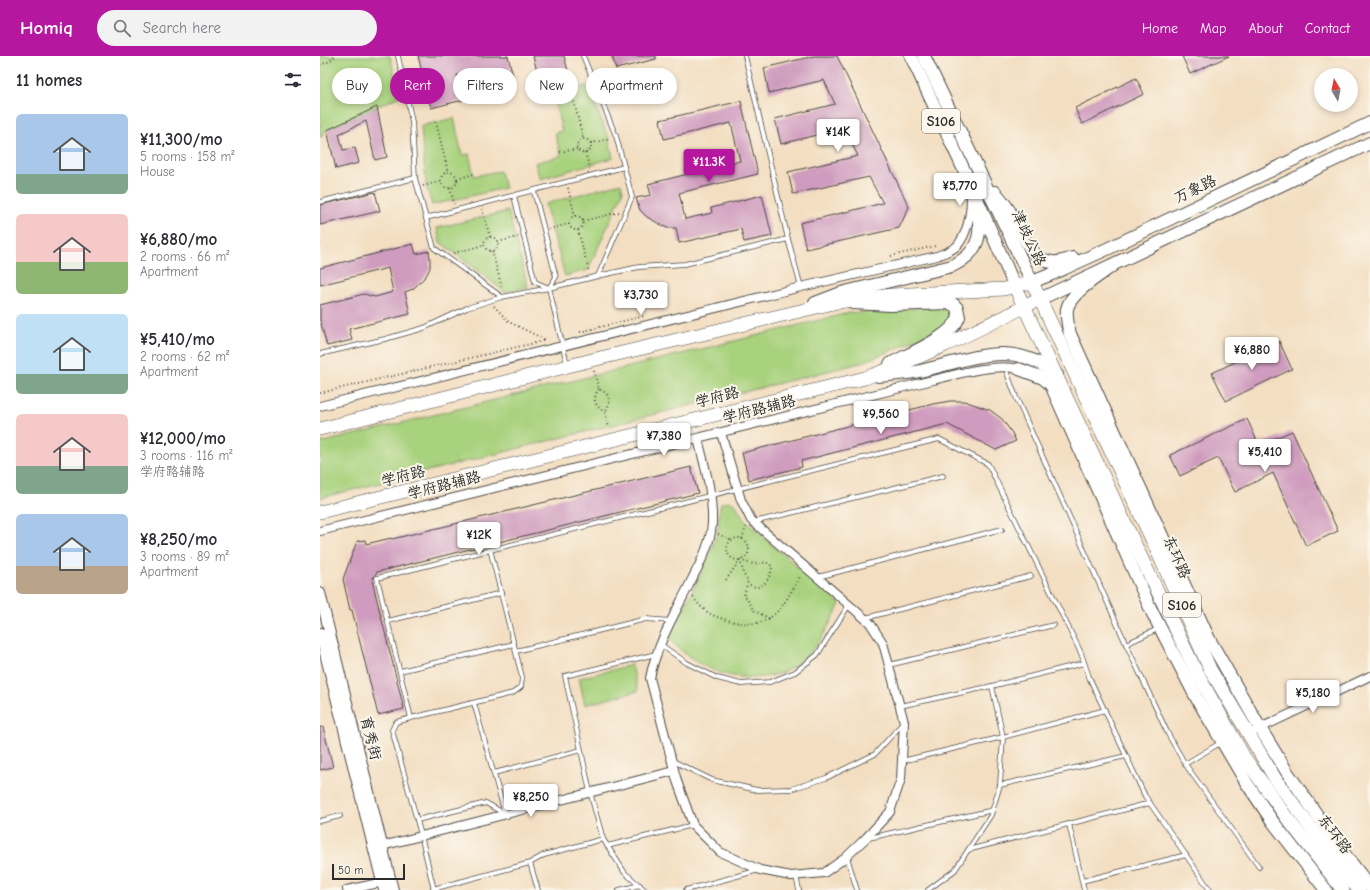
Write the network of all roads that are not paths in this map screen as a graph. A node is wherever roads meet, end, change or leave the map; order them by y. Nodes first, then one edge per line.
1 (398, 56) edge
2 (583, 56) edge
3 (745, 56) edge
4 (911, 56) edge
5 (924, 56) edge
6 (1370, 123) edge
7 (1370, 143) edge
8 (624, 168) junction
9 (416, 178) junction
10 (984, 179) junction
11 (971, 185) junction
12 (534, 191) junction
13 (514, 196) junction
14 (320, 202) edge
15 (426, 218) junction
16 (788, 239) junction
17 (1107, 249) junction
18 (1112, 266) junction
19 (598, 276) junction
20 (1032, 282) junction
21 (801, 287) junction
22 (1016, 287) junction
23 (549, 288) junction
24 (502, 298) junction
25 (1040, 299) junction
26 (838, 302) junction
27 (1024, 306) junction
28 (798, 310) junction
29 (562, 346) junction
30 (320, 354) edge
31 (567, 367) junction
32 (1018, 368) joint
33 (1007, 373) dead end
34 (1057, 375) junction
35 (865, 378) junction
36 (320, 406) edge
37 (320, 429) edge
38 (721, 433) junction
39 (698, 439) junction
40 (943, 476) dead end
41 (738, 489) junction
42 (712, 495) junction
43 (320, 512) edge
44 (754, 522) junction
45 (1002, 529) dead end
46 (320, 531) edge
47 (490, 549) junction
48 (1031, 576) dead end
49 (818, 578) junction
50 (320, 593) edge
51 (501, 594) junction
52 (849, 605) junction
53 (865, 618) junction
54 (388, 622) junction
55 (672, 622) junction
56 (1054, 625) dead end
57 (1160, 628) junction
58 (320, 633) edge
59 (514, 644) junction
60 (660, 644) junction
61 (1126, 644) junction
62 (516, 651) junction
63 (656, 654) junction
64 (1084, 663) junction
65 (889, 665) junction
66 (400, 671) junction
67 (1370, 676) edge
68 (992, 686) junction
69 (474, 703) junction
70 (900, 706) junction
71 (1104, 710) junction
72 (411, 718) junction
73 (904, 722) junction
74 (1254, 731) junction
75 (1003, 737) junction
76 (1228, 740) junction
77 (581, 750) junction
78 (1126, 756) junction
79 (672, 761) junction
80 (902, 761) junction
81 (1185, 764) junction
82 (674, 771) junction
83 (494, 773) junction
84 (1000, 785) junction
85 (590, 792) junction
86 (1150, 803) junction
87 (993, 810) junction
88 (505, 814) junction
89 (340, 816) dead end
90 (417, 820) junction
91 (320, 821) edge
92 (1070, 824) junction
93 (693, 825) junction
94 (421, 835) junction
95 (866, 838) junction
96 (603, 840) junction
97 (382, 846) junction
98 (607, 846) junction
99 (968, 850) junction
100 (1186, 855) junction
101 (847, 857) junction
102 (530, 863) junction
103 (1259, 868) dead end
104 (760, 870) junction
105 (796, 876) junction
106 (1082, 881) junction
107 (640, 885) junction
108 (387, 886) edge
109 (1370, 887) edge
110 (434, 889) edge
111 (347, 890) edge
112 (538, 890) edge
113 (619, 890) edge
114 (645, 890) edge
115 (686, 890) edge
116 (799, 890) edge
117 (857, 890) edge
118 (928, 890) edge
119 (1084, 890) edge
120 (1210, 890) edge
121 (1326, 890) edge
122 (1343, 890) edge
123 (1359, 890) edge

1 - 9 lane
2 - 8 lane
3 - 16 lane
4 - 11 main road, 津歧公路 / S106
5 - 10 main road, 津歧公路 / S106
6 - 17 main road, 万象路
7 - 18 main road
8 - 12 lane
8 - 19 lane
9 - 14 lane
9 - 15 lane
10 - 17 main road
10 - 20 main road, 津歧公路 / S106
11 - 21 street
11 - 22 main road, 津歧公路 / S106
11 - 28 main road
12 - 13 lane
12 - 23 lane
13 - 15 lane
13 - 23 lane
15 - 24 lane
16 - 19 lane
16 - 21 lane
17 - 20 main road, 万象路
18 - 25 main road
18 - 74 main road
19 - 23 lane
20 - 22 highway
20 - 25 highway, 东环路 / S106
21 - 29 street
22 - 26 highway
22 - 27 highway, 东环路 / S106
23 - 24 lane
23 - 29 lane
24 - 30 lane
25 - 27 highway, 学府路
25 - 74 highway, 东环路 / S106
26 - 28 highway
26 - 35 main road
27 - 34 highway, 东环路 / S106
27 - 35 highway, 学府路
28 - 31 highway
29 - 31 lane
29 - 36 street
31 - 37 highway
32 - 38 street, 学府路辅路
32 - 57 main road
33 - 61 lane
34 - 35 main road
34 - 76 highway, 东环路 / S106
35 - 43 highway, 学府路
38 - 39 street, 学府路辅路
38 - 41 street
39 - 42 street
39 - 46 street, 学府路辅路
40 - 44 lane
41 - 42 lane
41 - 44 street
41 - 64 lane
42 - 47 lane
42 - 55 street
44 - 49 street
45 - 49 lane
47 - 51 lane
47 - 54 lane
48 - 53 lane
49 - 52 street
50 - 97 street, 育秀街
51 - 54 lane
51 - 59 lane
52 - 53 street
52 - 60 lane
53 - 65 street
54 - 66 lane
55 - 60 street
55 - 62 lane
56 - 65 lane
57 - 61 lane
57 - 76 main road
58 - 108 street, 育秀街
59 - 62 lane
59 - 66 lane
60 - 63 street
61 - 81 lane
62 - 69 lane
63 - 77 lane
63 - 79 street
64 - 68 lane
64 - 71 lane
65 - 70 street
66 - 72 lane
67 - 74 street
68 - 70 lane
68 - 75 lane
69 - 72 lane
69 - 83 lane
70 - 73 street
71 - 75 lane
71 - 78 lane
72 - 90 lane
73 - 79 lane
73 - 80 street
74 - 109 main road
74 - 123 highway, 东环路 / S106
75 - 80 lane
75 - 84 lane
76 - 81 lane
76 - 121 main road
76 - 122 highway, 东环路 / S106
77 - 83 lane
77 - 85 lane
78 - 84 lane
78 - 86 lane
79 - 82 street
80 - 95 street
81 - 103 lane
82 - 85 street
82 - 93 street
83 - 88 lane
84 - 87 lane
85 - 88 street
85 - 96 lane
86 - 92 lane
86 - 100 lane
87 - 95 lane
87 - 99 lane
88 - 90 lane
88 - 94 street
89 - 91 lane
90 - 94 lane
92 - 99 lane
92 - 106 lane
93 - 98 lane
93 - 104 street
94 - 97 street
94 - 110 lane
95 - 101 street
96 - 98 lane
96 - 102 lane
97 - 108 street, 育秀街
98 - 107 lane
99 - 118 lane
100 - 106 lane
100 - 120 lane
101 - 105 street
101 - 117 lane
102 - 110 lane
102 - 112 lane
104 - 105 street
104 - 115 lane
105 - 116 lane
106 - 119 lane
107 - 113 lane
107 - 114 lane
108 - 111 street

